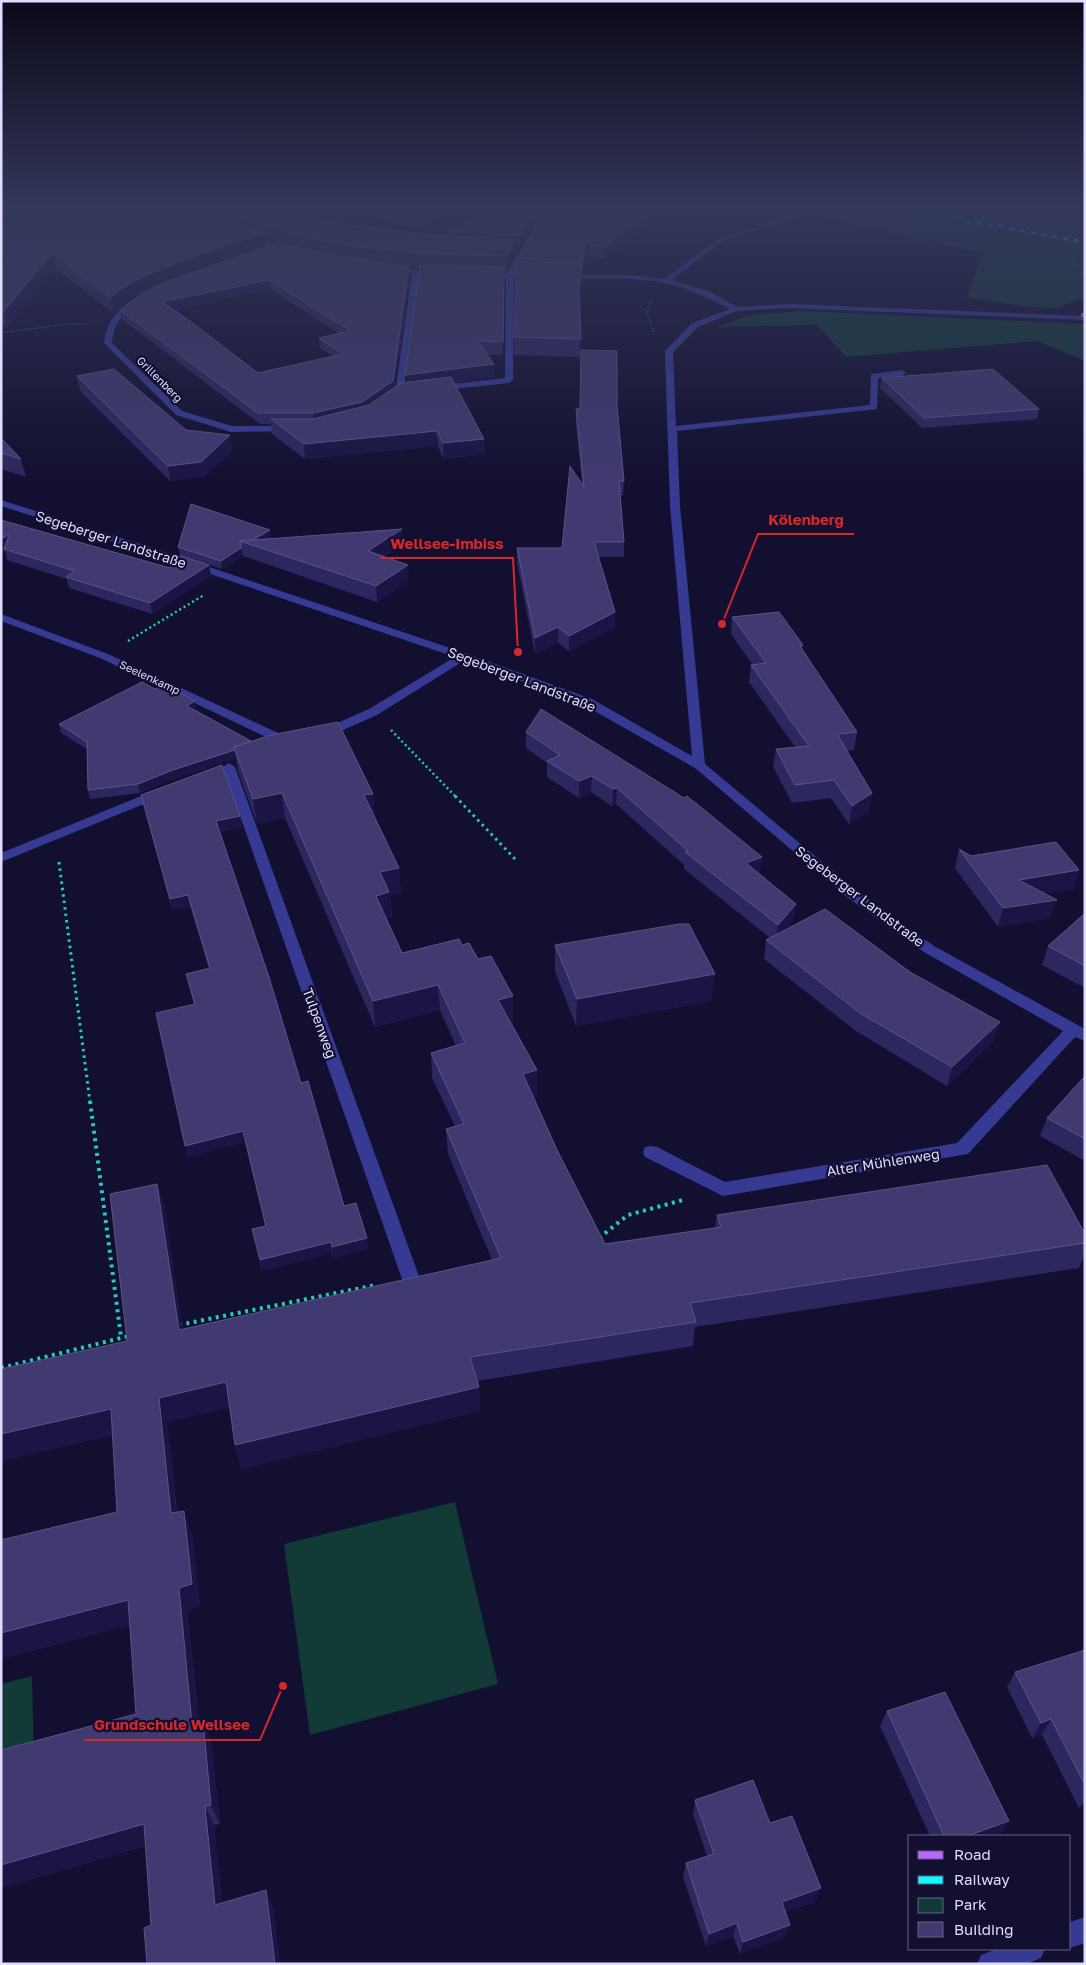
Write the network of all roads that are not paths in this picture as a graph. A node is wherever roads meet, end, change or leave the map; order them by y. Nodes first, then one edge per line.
1 (140, 300) edge
2 (413, 300) edge
3 (510, 300) edge
4 (719, 300) edge
5 (736, 309) junction
6 (1084, 315) edge
7 (902, 373) dead end
8 (426, 390) edge
9 (391, 399) edge
10 (672, 428) junction
11 (305, 429) edge
12 (1, 503) edge
13 (16, 508) junction
14 (1, 516) edge
15 (1, 617) edge
16 (464, 656) junction
17 (303, 742) junction
18 (276, 752) edge
19 (699, 766) junction
20 (213, 773) edge
21 (172, 787) edge
22 (1, 858) edge
23 (1079, 1033) edge
24 (652, 1152) dead end
25 (411, 1279) edge
26 (1085, 1930) edge
27 (1071, 1935) edge
28 (1029, 1950) edge
29 (990, 1964) edge

1 - 11 street, Grillenberg
2 - 9 street
3 - 8 street
4 - 5 street
5 - 6 street
5 - 10 street
7 - 10 street
10 - 19 street
12 - 13 street, Segeberger Landstraße
13 - 14 street
13 - 16 street, Segeberger Landstraße
15 - 17 street, Seelenkamp
16 - 17 street
16 - 19 street, Segeberger Landstraße
17 - 18 street
19 - 23 street, Segeberger Landstraße
20 - 25 street, Tulpenweg
21 - 22 street
23 - 24 street, Alter Mühlenweg
26 - 27 street
28 - 29 street

